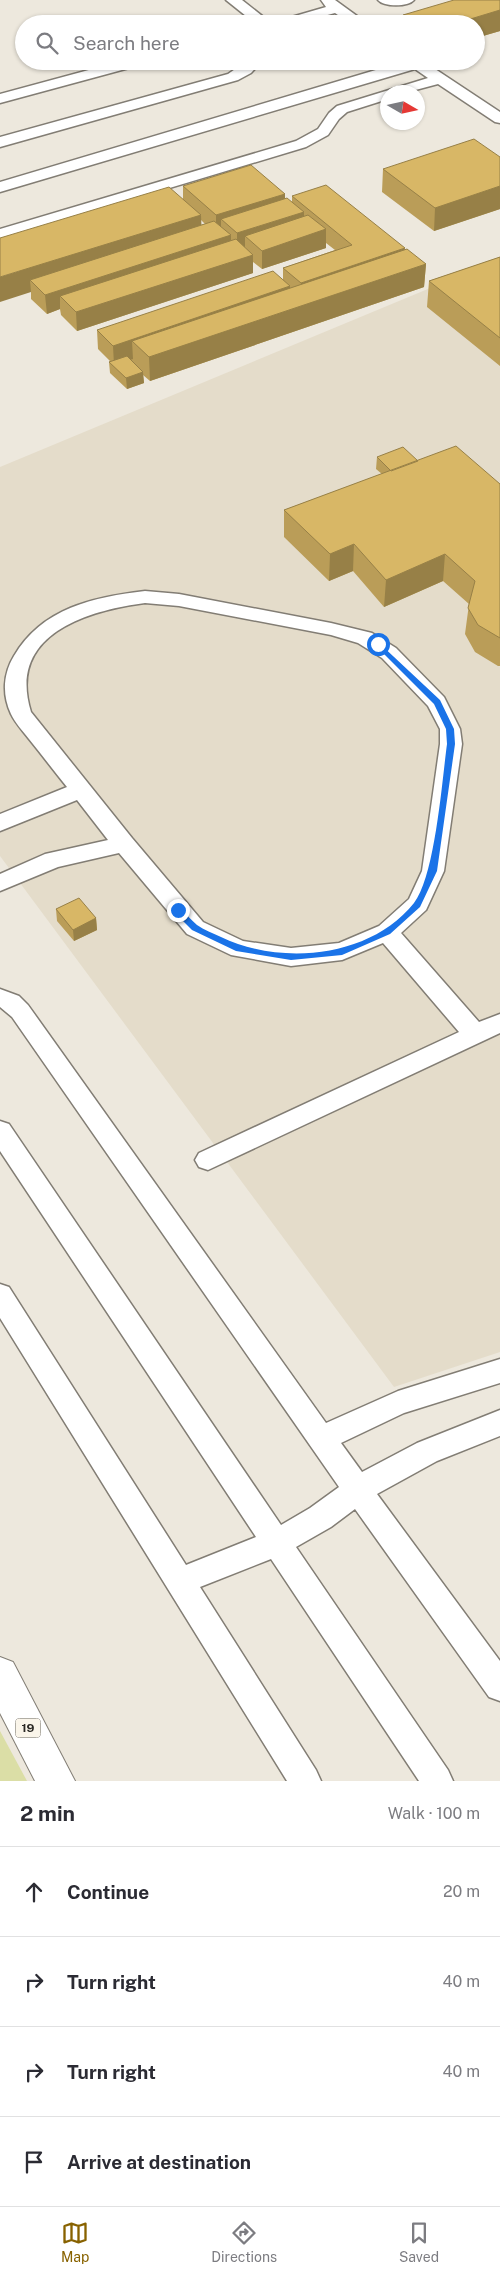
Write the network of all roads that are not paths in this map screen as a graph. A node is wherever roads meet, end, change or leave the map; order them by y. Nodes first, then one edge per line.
1 (233, 0) edge
2 (385, 0) edge
3 (407, 0) edge
4 (332, 4) edge
5 (253, 15) edge
6 (302, 15) edge
7 (345, 15) edge
8 (106, 70) edge
9 (246, 70) edge
10 (390, 70) edge
11 (425, 70) edge
12 (440, 80) junction
13 (420, 85) edge
14 (380, 96) edge
15 (0, 99) edge
16 (500, 119) edge
17 (0, 142) edge
18 (0, 186) edge
19 (0, 234) edge
20 (80, 790) junction
21 (0, 823) edge
22 (124, 844) junction
23 (0, 883) edge
24 (387, 932) junction
25 (4, 995) edge
26 (500, 1023) edge
27 (476, 1035) junction
28 (0, 1131) edge
29 (208, 1160) dead end
30 (0, 1295) edge
31 (500, 1371) edge
32 (500, 1423) edge
33 (321, 1439) junction
34 (358, 1490) junction
35 (276, 1542) junction
36 (179, 1581) junction
37 (0, 1675) edge
38 (500, 1686) edge
39 (56, 1781) edge
40 (305, 1781) edge
41 (437, 1781) edge

1 - 5 lane
2 - 3 lane
4 - 6 lane
4 - 7 lane
8 - 15 lane
9 - 17 lane
10 - 18 lane
11 - 12 lane
12 - 13 lane
12 - 16 lane
14 - 19 lane
20 - 21 lane
20 - 22 lane
20 - 24 lane
22 - 23 lane
22 - 24 lane
24 - 27 lane
25 - 33 lane
26 - 27 lane
27 - 29 lane
28 - 35 lane
30 - 36 lane
31 - 33 lane
32 - 34 lane
33 - 34 lane
34 - 35 lane
34 - 38 lane
35 - 36 lane
35 - 41 lane
36 - 40 lane
37 - 39 main road, 19

